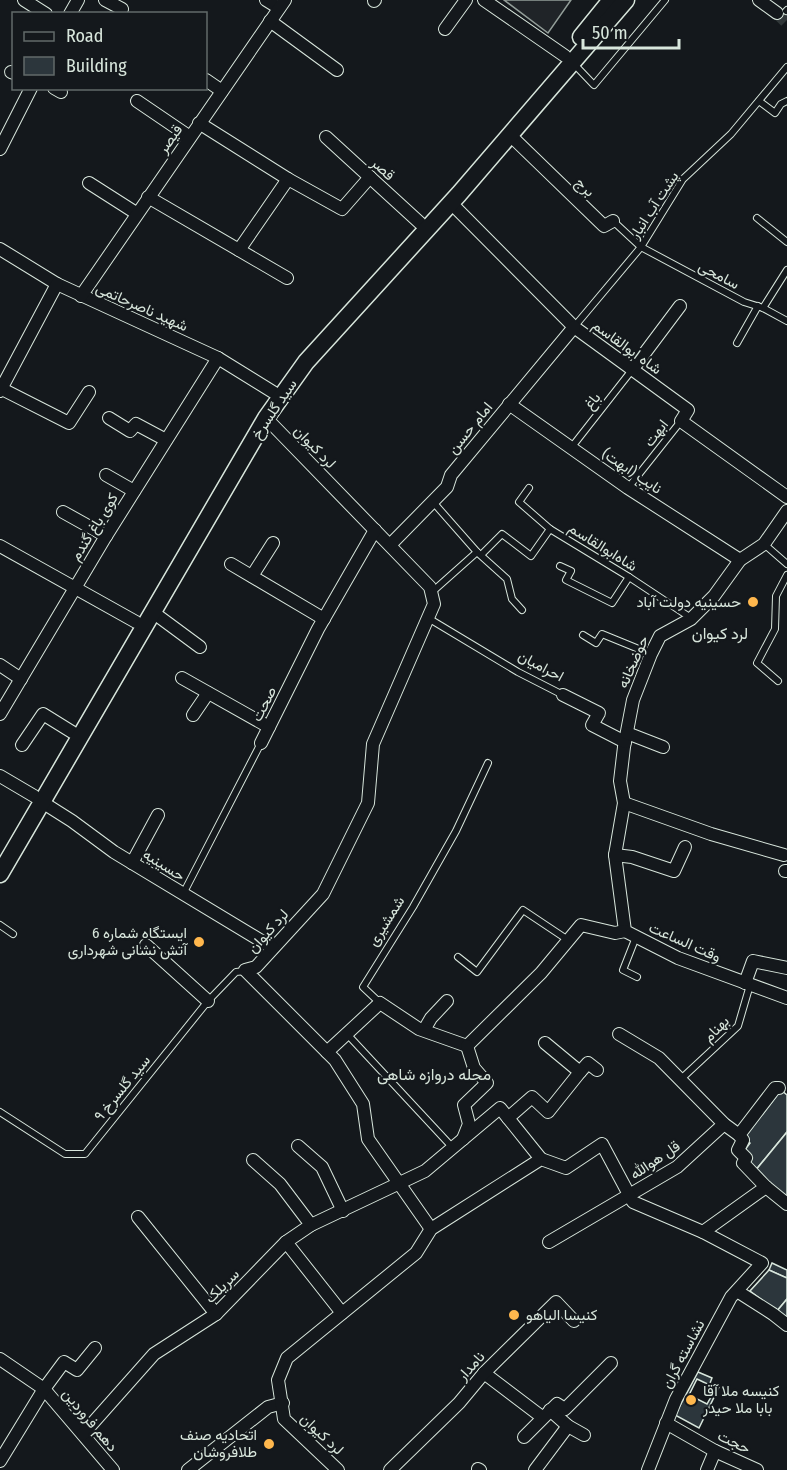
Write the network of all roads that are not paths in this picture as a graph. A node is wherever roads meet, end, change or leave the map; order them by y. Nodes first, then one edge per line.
1 (24, 0) edge
2 (105, 0) edge
3 (266, 0) edge
4 (466, 0) edge
5 (484, 0) edge
6 (611, 0) edge
7 (626, 0) edge
8 (665, 0) edge
9 (759, 0) edge
10 (282, 4) edge
11 (122, 9) dead end
12 (43, 12) edge
13 (783, 12) tunnel mouth
14 (270, 21) junction
15 (445, 29) dead end
16 (569, 59) junction
17 (787, 67) edge
18 (337, 70) dead end
19 (207, 81) edge
20 (30, 90) edge
21 (222, 91) junction
22 (137, 101) dead end
23 (759, 101) junction
24 (787, 101) edge
25 (199, 123) junction
26 (4, 129) edge
27 (510, 135) junction
28 (190, 137) junction
29 (326, 137) dead end
30 (0, 149) edge
31 (370, 177) junction
32 (288, 179) junction
33 (88, 183) dead end
34 (148, 197) junction
35 (451, 202) junction
36 (136, 213) junction
37 (758, 218) dead end
38 (613, 221) joint
39 (420, 223) junction
40 (787, 242) edge
41 (641, 247) junction
42 (0, 249) edge
43 (239, 250) junction
44 (787, 270) edge
45 (286, 278) dead end
46 (57, 284) junction
47 (81, 296) junction
48 (680, 306) dead end
49 (761, 307) junction
50 (787, 321) edge
51 (574, 327) junction
52 (737, 343) dead end
53 (218, 358) junction
54 (632, 370) junction
55 (1, 390) edge
56 (89, 392) dead end
57 (277, 394) junction
58 (509, 404) junction
59 (262, 415) junction
60 (109, 418) dead end
61 (681, 422) junction
62 (166, 440) junction
63 (572, 448) junction
64 (106, 475) dead end
65 (530, 488) dead end
66 (628, 488) junction
67 (134, 491) junction
68 (787, 497) edge
69 (433, 502) junction
70 (787, 511) edge
71 (63, 512) dead end
72 (550, 529) junction
73 (375, 530) junction
74 (106, 536) junction
75 (273, 543) dead end
76 (764, 544) junction
77 (0, 546) edge
78 (390, 546) junction
79 (479, 554) junction
80 (740, 560) junction
81 (231, 564) dead end
82 (787, 564) edge
83 (560, 566) dead end
84 (787, 575) edge
85 (252, 576) junction
86 (628, 577) junction
87 (74, 588) junction
88 (432, 593) junction
89 (522, 610) dead end
90 (154, 613) junction
91 (428, 618) junction
92 (324, 619) junction
93 (691, 619) junction
94 (136, 622) junction
95 (583, 635) dead end
96 (200, 647) dead end
97 (651, 654) junction
98 (0, 665) edge
99 (182, 678) dead end
100 (21, 679) junction
101 (778, 681) dead end
102 (208, 693) junction
103 (562, 695) joint
104 (0, 714) edge
105 (193, 716) dead end
106 (269, 727) junction
107 (72, 732) junction
108 (626, 738) junction
109 (261, 743) joint
110 (22, 745) dead end
111 (663, 747) dead end
112 (488, 763) dead end
113 (0, 776) edge
114 (38, 799) junction
115 (624, 803) junction
116 (158, 815) dead end
117 (690, 837) junction
118 (0, 854) edge
119 (615, 855) junction
120 (784, 855) dead end
121 (132, 863) junction
122 (0, 874) edge
123 (183, 894) junction
124 (0, 925) edge
125 (13, 934) dead end
126 (631, 934) junction
127 (569, 941) junction
128 (146, 945) dead end
129 (273, 948) junction
130 (458, 957) dead end
131 (787, 968) edge
132 (245, 970) junction
133 (637, 977) dead end
134 (747, 984) junction
135 (787, 998) edge
136 (208, 1001) junction
137 (447, 1001) dead end
138 (380, 1003) junction
139 (424, 1030) junction
140 (347, 1034) junction
141 (619, 1034) dead end
142 (545, 1043) dead end
143 (467, 1046) junction
144 (327, 1052) junction
145 (597, 1070) dead end
146 (580, 1072) junction
147 (681, 1079) junction
148 (779, 1088) dead end
149 (0, 1112) edge
150 (508, 1118) junction
151 (724, 1124) junction
152 (739, 1135) junction
153 (458, 1144) junction
154 (298, 1146) dead end
155 (541, 1159) junction
156 (253, 1160) dead end
157 (399, 1184) junction
158 (766, 1187) junction
159 (628, 1196) junction
160 (787, 1204) edge
161 (343, 1211) junction
162 (138, 1217) dead end
163 (311, 1225) junction
164 (431, 1229) junction
165 (704, 1232) junction
166 (286, 1242) junction
167 (549, 1242) dead end
168 (737, 1291) junction
169 (342, 1313) junction
170 (216, 1314) junction
171 (574, 1321) dead end
172 (787, 1326) edge
173 (95, 1348) dead end
174 (0, 1359) edge
175 (611, 1363) dead end
176 (484, 1373) junction
177 (44, 1389) junction
178 (283, 1402) junction
179 (546, 1414) junction
180 (666, 1423) junction
181 (568, 1426) junction
182 (83, 1434) junction
183 (584, 1435) dead end
184 (524, 1437) dead end
185 (715, 1451) junction
186 (0, 1461) edge
187 (114, 1470) edge
188 (188, 1470) edge
189 (338, 1470) edge
190 (390, 1470) edge
191 (536, 1470) edge
192 (648, 1470) edge
193 (707, 1470) edge
194 (757, 1470) edge

1 - 12 street
2 - 11 street
3 - 10 street
4 - 15 street
5 - 16 street
6 - 16 main road, سید گلسرخ
7 - 16 main road, سید گلسرخ
8 - 16 lane
9 - 13 street
10 - 14 street, قیصر
14 - 18 street
14 - 21 street, قیصر
16 - 27 main road, سید گلسرخ
16 - 39 main road, سید گلسرخ
17 - 23 lane
19 - 21 street
20 - 26 street
21 - 25 street, قیصر
22 - 28 street
23 - 24 lane
23 - 41 lane, پشت آب انبار
25 - 28 street, قیصر
25 - 32 street
26 - 30 street
27 - 35 main road, سید گلسرخ
27 - 38 street, برج
28 - 34 street, قیصر
29 - 31 street, قصر
31 - 32 street
31 - 39 street, قصر
32 - 43 street
33 - 36 street
34 - 36 street, قیصر
34 - 43 street
35 - 51 street, شاه ابوالقاسم
35 - 57 main road, سید گلسرخ
36 - 47 street, قیصر
37 - 40 lane
38 - 41 lane, برج
39 - 57 main road, سید گلسرخ
41 - 49 lane, سامحی
41 - 51 lane, پشت آب انبار
42 - 46 street, شهید ناصرحاتمی
43 - 45 street
44 - 49 lane
46 - 47 street, شهید ناصرحاتمی
46 - 55 street
47 - 53 street, شهید ناصرحاتمی
48 - 54 street
49 - 50 lane, سامحی
49 - 52 lane
51 - 54 street, شاه ابوالقاسم
51 - 58 street, امام حسن
53 - 57 street, شهید ناصرحاتمی
53 - 62 street, کوی باغ گندم
54 - 61 street, شاه ابوالقاسم
54 - 63 lane, باغ
55 - 56 street
57 - 59 main road, سید گلسرخ
58 - 63 street, نایب (ابهت)
58 - 69 street, امام حسن
59 - 73 street, لرد کیوان
59 - 90 main road, سید گلسرخ
59 - 94 main road, سید گلسرخ
60 - 62 street
61 - 66 lane, ابهت
61 - 68 street
62 - 67 street, کوی باغ گندم
63 - 66 street, نایب (ابهت)
64 - 67 street
65 - 72 lane, شاه‌ابوالقاسم
66 - 80 street, نایب (ابهت)
67 - 74 street, کوی باغ گندم
69 - 78 street, امام حسن
69 - 79 lane
70 - 76 street
71 - 74 street
72 - 79 lane
72 - 86 lane, شاه‌ابوالقاسم
73 - 78 street, لرد کیوان
73 - 92 street, صحت
74 - 87 street, کوی باغ گندم
75 - 85 street
76 - 80 street, حوضخانه
76 - 82 lane
77 - 87 street
78 - 88 street, لرد کیوان
79 - 88 lane
79 - 89 lane
80 - 93 street, حوضخانه
81 - 85 street
83 - 86 lane
84 - 101 lane
85 - 92 street
86 - 93 lane, شاه‌ابوالقاسم
87 - 94 street
87 - 100 street, کوی باغ گندم
88 - 91 street, لرد کیوان
90 - 96 street
90 - 114 main road, سید گلسرخ
91 - 103 lane, احرامیان
91 - 129 street, لرد کیوان
92 - 106 street, صحت
93 - 97 street, حوضخانه
94 - 107 main road, سید گلسرخ
95 - 97 lane
97 - 108 street, حوضخانه
98 - 100 street
99 - 102 street
100 - 104 street, کوی باغ گندم
102 - 105 street
102 - 106 street
103 - 108 street, احرامیان
106 - 109 street, صحت
107 - 110 street
107 - 114 main road, سید گلسرخ
108 - 111 street
108 - 115 street, حوضخانه
109 - 123 lane, صحت
112 - 138 lane, شمشیری
113 - 114 street, حسینیه
114 - 118 main road, سید گلسرخ
114 - 121 street, حسینیه
114 - 122 main road, سید گلسرخ
115 - 117 street
115 - 119 street, وقت الساعت
116 - 121 street
117 - 119 street
117 - 120 street
119 - 126 street, وقت الساعت
121 - 123 street, حسینیه
123 - 129 street, حسینیه
124 - 125 lane
126 - 127 street
126 - 133 lane
126 - 134 street, وقت الساعت
127 - 130 lane
127 - 143 street
128 - 136 street
129 - 132 street, لرد کیوان
131 - 134 street
132 - 136 lane, سید گلسرخ ۹
132 - 144 street, لرد کیوان
134 - 135 street, وقت الساعت
134 - 147 lane, بهنام
136 - 149 lane, سید گلسرخ ۹
137 - 139 street
138 - 139 street, شمشیری
138 - 140 street
139 - 143 street, شمشیری
140 - 144 street
140 - 153 lane
141 - 147 street
142 - 146 street
143 - 153 street
144 - 157 street, لرد کیوان
145 - 146 street
146 - 150 street
147 - 151 street
148 - 152 street
150 - 153 street, سریلک
150 - 155 street
151 - 152 street
151 - 159 street, قل هوالله
152 - 158 street
153 - 157 street, سریلک
154 - 161 street
155 - 159 street
155 - 164 street
156 - 163 street
157 - 161 street, سریلک
157 - 164 street, لرد کیوان
158 - 160 street
158 - 165 street
159 - 165 street
159 - 167 street, قل هوالله
161 - 163 street, سریلک
162 - 170 street
163 - 166 street, سریلک
164 - 169 street, لرد کیوان
165 - 168 street, نشاسته گران
166 - 169 street
166 - 170 street, سریلک
168 - 172 street
168 - 180 street, نشاسته گران
169 - 178 street, لرد کیوان
170 - 182 street, سریلک
171 - 176 street, نامدار
173 - 177 street
174 - 177 street, دهم فروردین
175 - 179 street
176 - 179 street
176 - 190 street, نامدار
177 - 182 street, دهم فروردین
177 - 186 street
178 - 188 street
178 - 189 street, لرد کیوان
179 - 181 street
179 - 184 street
180 - 185 street, حجت
180 - 192 street, نشاسته گران
181 - 183 street
181 - 191 street
182 - 187 street, دهم فروردین
185 - 193 street
185 - 194 street, حجت

